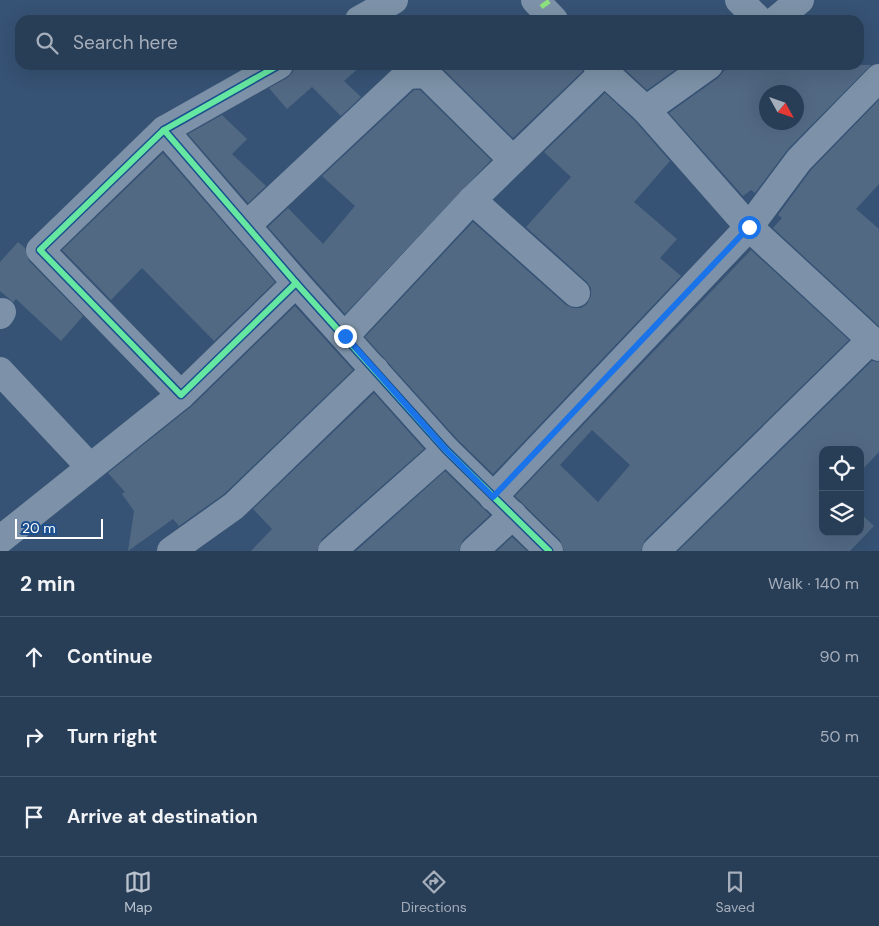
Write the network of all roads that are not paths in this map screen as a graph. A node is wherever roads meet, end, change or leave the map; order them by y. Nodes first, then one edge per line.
1 (394, 0) edge
2 (739, 0) edge
3 (800, 0) edge
4 (368, 15) edge
5 (754, 15) edge
6 (782, 15) edge
7 (270, 70) edge
8 (599, 70) edge
9 (603, 70) edge
10 (702, 70) edge
11 (879, 78) edge
12 (646, 110) junction
13 (164, 130) junction
14 (513, 160) junction
15 (472, 200) junction
16 (247, 224) junction
17 (749, 227) junction
18 (296, 283) junction
19 (576, 293) dead end
20 (345, 336) junction
21 (875, 344) edge
22 (375, 370) junction
23 (0, 371) edge
24 (181, 395) junction
25 (446, 450) junction
26 (89, 466) junction
27 (493, 497) junction
28 (513, 515) junction
29 (4, 543) edge
30 (170, 551) edge
31 (332, 551) edge
32 (474, 551) edge
33 (549, 551) edge
34 (656, 551) edge

1 - 4 street
2 - 5 street
3 - 6 street
7 - 13 street
8 - 14 street
9 - 12 street
10 - 12 street
11 - 17 street
12 - 17 street
13 - 16 street
13 - 24 street
14 - 15 street
14 - 16 street
15 - 19 street
15 - 20 street
16 - 18 street
17 - 21 street
17 - 27 street
18 - 20 street
18 - 24 street
20 - 22 street
21 - 34 street
22 - 25 street
22 - 30 street
23 - 26 street
24 - 26 street
25 - 27 street
25 - 31 street
26 - 29 street
27 - 28 street
28 - 32 street
28 - 33 street

